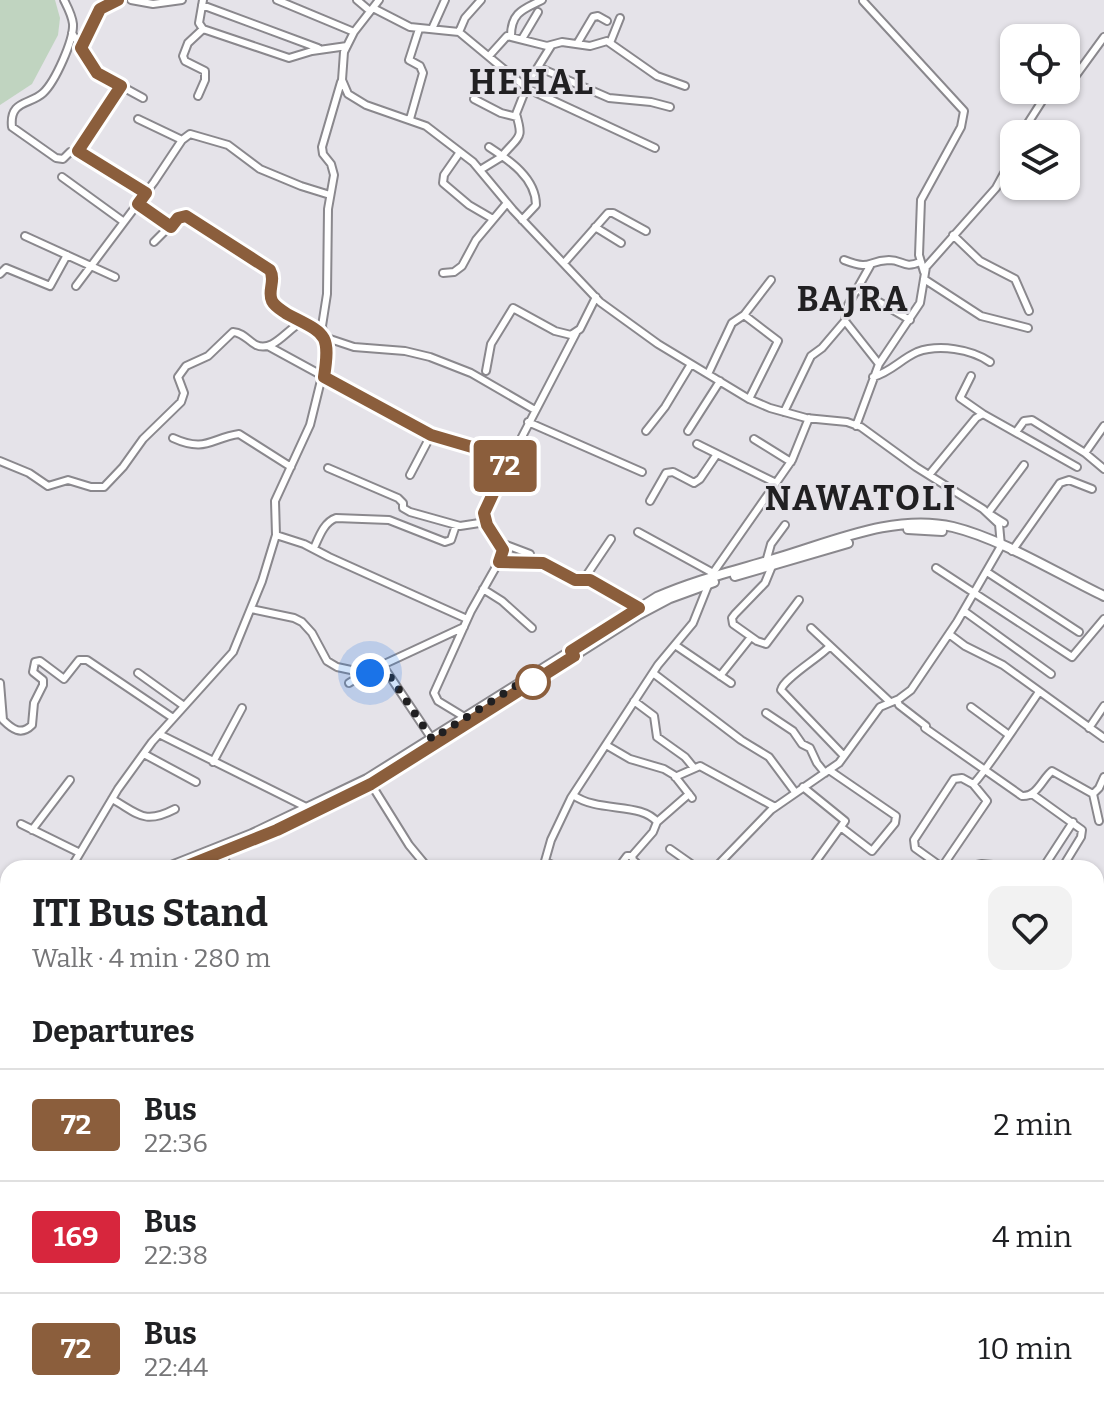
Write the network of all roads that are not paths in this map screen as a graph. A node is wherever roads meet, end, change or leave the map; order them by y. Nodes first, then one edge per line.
1 (64, 0) edge
2 (118, 0) edge
3 (131, 0) edge
4 (182, 0) edge
5 (277, 0) edge
6 (357, 0) edge
7 (379, 0) edge
8 (445, 0) edge
9 (481, 0) edge
10 (542, 0) edge
11 (863, 1) edge
12 (202, 2) edge
13 (371, 9) junction
14 (538, 12) dead end
15 (620, 18) dead end
16 (607, 21) dead end
17 (203, 29) junction
18 (419, 29) junction
19 (432, 29) junction
20 (354, 32) junction
21 (459, 32) junction
22 (72, 33) junction
23 (511, 36) junction
24 (1104, 37) edge
25 (522, 39) junction
26 (610, 43) junction
27 (577, 44) junction
28 (347, 46) junction
29 (551, 46) junction
30 (81, 48) junction
31 (321, 50) junction
32 (489, 56) junction
33 (538, 67) junction
34 (1080, 69) edge
35 (342, 80) junction
36 (121, 86) junction
37 (527, 86) junction
38 (685, 86) dead end
39 (198, 96) dead end
40 (143, 98) dead end
41 (474, 99) dead end
42 (670, 107) dead end
43 (517, 117) junction
44 (138, 119) dead end
45 (410, 119) junction
46 (182, 140) junction
47 (489, 147) dead end
48 (655, 148) dead end
49 (78, 151) junction
50 (460, 152) junction
51 (502, 156) junction
52 (480, 170) junction
53 (62, 177) dead end
54 (1000, 181) edge
55 (146, 193) junction
56 (330, 195) junction
57 (507, 203) junction
58 (138, 204) junction
59 (493, 219) junction
60 (522, 220) junction
61 (124, 222) junction
62 (171, 227) junction
63 (595, 227) junction
64 (646, 231) dead end
65 (953, 235) junction
66 (25, 236) dead end
67 (154, 242) dead end
68 (621, 243) dead end
69 (67, 255) junction
70 (844, 260) dead end
71 (920, 262) junction
72 (564, 263) junction
73 (91, 265) junction
74 (870, 266) junction
75 (443, 273) dead end
76 (0, 274) edge
77 (924, 276) junction
78 (115, 277) dead end
79 (771, 280) dead end
80 (76, 286) dead end
81 (857, 289) junction
82 (596, 297) junction
83 (1029, 311) dead end
84 (744, 315) junction
85 (910, 320) junction
86 (845, 321) junction
87 (302, 322) junction
88 (1028, 328) dead end
89 (576, 333) junction
90 (323, 335) junction
91 (268, 346) junction
92 (990, 362) dead end
93 (691, 364) junction
94 (879, 364) junction
95 (486, 371) dead end
96 (708, 374) junction
97 (971, 376) dead end
98 (324, 377) junction
99 (873, 377) junction
100 (720, 381) junction
101 (749, 399) junction
102 (535, 410) junction
103 (784, 412) junction
104 (983, 414) junction
105 (809, 418) junction
106 (528, 422) junction
107 (856, 426) junction
108 (1104, 426) edge
109 (646, 431) dead end
110 (688, 431) dead end
111 (1016, 432) junction
112 (431, 435) junction
113 (173, 438) dead end
114 (754, 439) dead end
115 (697, 444) dead end
116 (1085, 453) junction
117 (717, 454) junction
118 (0, 461) edge
119 (791, 462) junction
120 (1024, 465) dead end
121 (506, 466) junction
122 (291, 467) junction
123 (1077, 467) dead end
124 (328, 468) dead end
125 (1104, 469) edge
126 (642, 472) dead end
127 (410, 475) dead end
128 (929, 475) junction
129 (776, 483) junction
130 (1092, 489) dead end
131 (650, 501) dead end
132 (988, 513) junction
133 (486, 522) junction
134 (1004, 523) dead end
135 (456, 525) junction
136 (785, 525) dead end
137 (638, 532) dead end
138 (276, 535) junction
139 (611, 539) dead end
140 (501, 543) junction
141 (314, 548) junction
142 (1000, 548) junction
143 (1012, 551) junction
144 (530, 554) dead end
145 (499, 562) junction
146 (769, 564) junction
147 (936, 568) dead end
148 (987, 572) junction
149 (711, 578) junction
150 (584, 579) junction
151 (483, 589) junction
152 (974, 593) junction
153 (1104, 598) edge
154 (799, 600) dead end
155 (639, 608) junction
156 (251, 609) junction
157 (964, 611) junction
158 (467, 619) junction
159 (1104, 619) edge
160 (464, 627) junction
161 (532, 628) dead end
162 (811, 628) dead end
163 (1079, 632) dead end
164 (949, 634) junction
165 (751, 637) junction
166 (675, 645) junction
167 (830, 646) junction
168 (572, 654) junction
169 (558, 663) junction
170 (383, 666) junction
171 (138, 673) dead end
172 (365, 673) junction
173 (653, 673) junction
174 (1051, 674) dead end
175 (720, 676) junction
176 (0, 683) edge
177 (349, 683) dead end
178 (731, 683) dead end
179 (1039, 692) junction
180 (634, 701) junction
181 (894, 701) junction
182 (184, 706) junction
183 (1104, 706) edge
184 (971, 707) dead end
185 (242, 708) dead end
186 (766, 713) dead end
187 (173, 718) junction
188 (466, 718) junction
189 (1089, 728) junction
190 (159, 734) junction
191 (1009, 735) junction
192 (1104, 738) edge
193 (432, 739) junction
194 (606, 745) junction
195 (144, 754) junction
196 (844, 756) junction
197 (213, 762) junction
198 (694, 768) junction
199 (985, 769) junction
200 (827, 772) junction
201 (675, 777) junction
202 (1104, 777) edge
203 (70, 780) dead end
204 (196, 782) dead end
205 (371, 784) junction
206 (973, 784) junction
207 (803, 787) junction
208 (795, 792) junction
209 (1032, 794) junction
210 (1093, 794) junction
211 (573, 795) junction
212 (112, 799) junction
213 (775, 807) junction
214 (308, 808) junction
215 (175, 809) dead end
216 (1099, 821) dead end
217 (657, 822) junction
218 (1073, 822) junction
219 (21, 824) dead end
220 (842, 828) junction
221 (32, 830) junction
222 (670, 849) dead end
223 (78, 852) junction
224 (221, 852) junction
225 (632, 856) junction
226 (74, 860) edge
227 (185, 860) edge
228 (202, 860) edge
229 (225, 860) edge
230 (421, 860) edge
231 (545, 860) edge
232 (624, 860) edge
233 (633, 860) edge
234 (686, 860) edge
235 (723, 860) edge
236 (817, 860) edge
237 (930, 860) edge
238 (947, 860) edge
239 (1048, 860) edge
240 (1067, 860) edge

1 - 22 street
2 - 30 street
3 - 4 street
5 - 20 street
6 - 13 street
7 - 13 street
8 - 19 street
9 - 21 street
10 - 23 street
11 - 71 street
12 - 17 street
12 - 31 street
13 - 18 street
13 - 20 street
14 - 25 street
15 - 26 street
16 - 27 street
17 - 31 street
17 - 39 street
18 - 19 street
18 - 45 street
19 - 21 street
20 - 28 street
21 - 32 street
22 - 30 street
22 - 49 street
23 - 25 street
23 - 32 street
24 - 34 street
25 - 29 street
26 - 27 street
26 - 38 street
27 - 29 street
28 - 31 street
28 - 35 street
29 - 33 street
30 - 36 street
32 - 37 street
33 - 37 street
33 - 42 street
35 - 45 street
35 - 56 street
36 - 40 street
36 - 49 street
37 - 43 street
37 - 48 street
41 - 43 street
43 - 51 street
44 - 46 street
45 - 50 street
46 - 55 street
46 - 56 street
47 - 51 street
49 - 55 street
50 - 52 street
50 - 59 street
51 - 52 street
51 - 60 street
52 - 57 street
53 - 61 street
54 - 65 street
55 - 58 street
56 - 90 street
57 - 59 street
57 - 60 street
58 - 61 street
58 - 62 street
59 - 75 street
60 - 72 street
61 - 73 street
62 - 67 street
62 - 87 street
63 - 64 street
63 - 68 street
63 - 72 street
65 - 77 street
65 - 83 street
66 - 69 street
69 - 73 street
69 - 76 street
70 - 74 street
71 - 74 street
71 - 77 street
72 - 82 street
73 - 78 street
73 - 80 street
74 - 81 street
77 - 85 street
77 - 88 street
79 - 84 street
81 - 85 street
81 - 86 street
82 - 89 street
82 - 93 street
84 - 96 street
84 - 101 street
85 - 94 street
86 - 94 street
86 - 103 street
87 - 90 street
87 - 91 street
89 - 95 street
89 - 102 street
90 - 98 street
90 - 102 street
91 - 98 street
91 - 118 street
92 - 99 street
93 - 96 street
93 - 109 street
94 - 99 street
96 - 100 street
97 - 104 street
98 - 112 street
98 - 122 street
99 - 107 street
100 - 101 street
100 - 110 street
101 - 103 street
102 - 106 street
103 - 105 street
104 - 111 street
104 - 128 street
105 - 107 street
105 - 119 street
106 - 121 street
106 - 126 street
107 - 128 street
108 - 116 street
111 - 116 street
111 - 123 street
112 - 121 street
112 - 127 street
113 - 122 street
114 - 119 street
115 - 117 street
116 - 125 street
117 - 129 street
117 - 131 street
119 - 129 street
120 - 132 street
121 - 133 street
122 - 138 street
124 - 135 street
128 - 132 street
129 - 149 street
130 - 143 street
132 - 134 street
132 - 142 street
133 - 135 street
133 - 140 street
135 - 141 street
136 - 146 street
137 - 149 street
138 - 141 street
138 - 156 street
139 - 150 street
140 - 144 street
140 - 145 street
141 - 158 street
142 - 143 street
142 - 146 street
142 - 148 street
142 - 153 street
143 - 153 street
145 - 150 street
145 - 151 street
146 - 149 street
146 - 165 street
147 - 152 street
148 - 152 street
148 - 163 street
149 - 155 street
149 - 166 street
149 - 168 street
150 - 155 street
151 - 158 street
151 - 161 street
152 - 157 street
152 - 159 street
154 - 165 street
155 - 168 street
156 - 172 street
156 - 182 street
157 - 164 street
157 - 174 street
158 - 160 street
160 - 170 street
160 - 188 street
162 - 167 street
164 - 179 street
164 - 181 street
165 - 175 street
166 - 173 street
166 - 175 street
167 - 181 street
167 - 196 street
168 - 169 street
169 - 188 street
169 - 205 street
170 - 172 street
170 - 193 street
171 - 182 street
172 - 177 street
173 - 180 street
173 - 208 street
175 - 178 street
176 - 187 street
179 - 189 street
179 - 191 street
180 - 194 street
180 - 198 street
181 - 196 street
181 - 199 street
182 - 187 street
183 - 189 street
184 - 191 street
185 - 197 street
186 - 200 street
187 - 190 street
188 - 193 street
189 - 192 street
190 - 195 street
190 - 197 street
191 - 199 street
193 - 214 street
194 - 201 street
194 - 211 street
195 - 204 street
195 - 212 street
196 - 200 street
197 - 214 street
198 - 201 street
198 - 213 street
199 - 206 street
199 - 209 street
200 - 207 street
200 - 220 street
201 - 217 street
202 - 210 street
203 - 221 street
205 - 224 street
205 - 230 street
206 - 237 street
206 - 238 street
207 - 208 street
207 - 220 street
208 - 213 street
209 - 210 street
209 - 218 street
210 - 216 street
211 - 217 street
211 - 231 street
212 - 215 street
212 - 223 street
213 - 235 street
214 - 227 street
217 - 225 street
218 - 239 street
218 - 240 street
219 - 221 street
220 - 236 street
221 - 223 street
222 - 234 street
223 - 226 street
224 - 228 street
224 - 229 street
225 - 232 street
225 - 233 street

